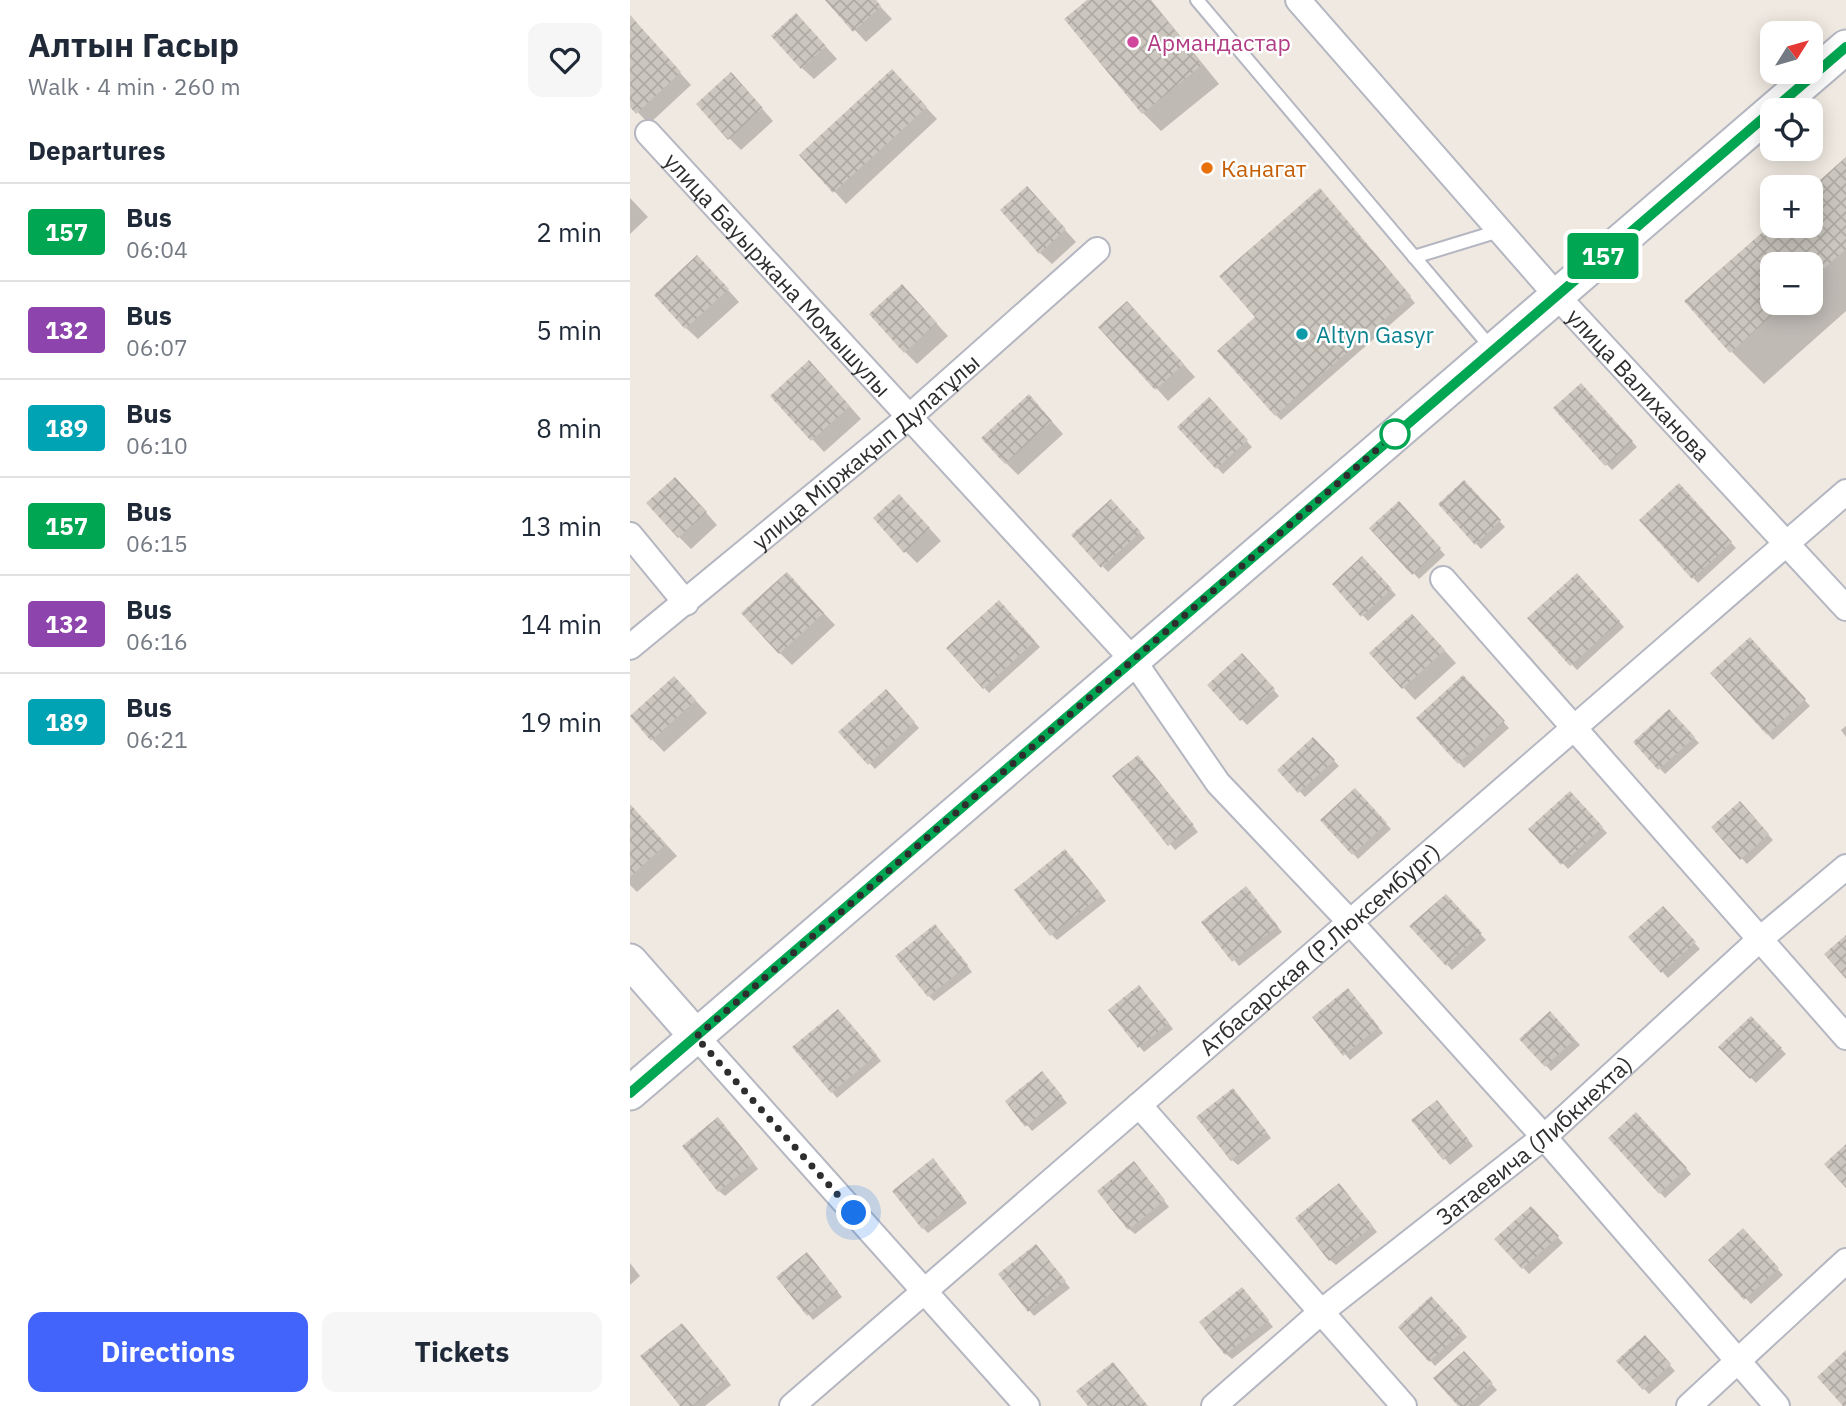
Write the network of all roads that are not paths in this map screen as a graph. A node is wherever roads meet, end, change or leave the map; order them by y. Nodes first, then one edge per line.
1 (1197, 0) edge
2 (1298, 0) edge
3 (1846, 47) edge
4 (648, 133) dead end
5 (1499, 231) junction
6 (1097, 250) dead end
7 (1414, 257) junction
8 (1556, 296) junction
9 (1493, 350) junction
10 (909, 416) junction
11 (1846, 492) edge
12 (630, 535) edge
13 (1786, 544) junction
14 (1443, 579) dead end
15 (686, 603) junction
16 (1846, 608) edge
17 (630, 647) edge
18 (1133, 660) junction
19 (1575, 727) junction
20 (1846, 867) edge
21 (1350, 922) junction
22 (1759, 940) junction
23 (630, 961) edge
24 (696, 1037) junction
25 (1846, 1037) edge
26 (630, 1093) edge
27 (1139, 1105) junction
28 (1544, 1137) junction
29 (1846, 1261) edge
30 (924, 1291) junction
31 (1321, 1311) junction
32 (1739, 1361) junction
33 (792, 1406) edge
34 (1027, 1406) edge
35 (1214, 1406) edge
36 (1404, 1406) edge
37 (1689, 1406) edge
38 (1777, 1406) edge

1 - 7 lane
2 - 5 street, улица Валиханова
3 - 8 main road
4 - 10 street, улица Бауыржана Момышулы
5 - 7 lane
5 - 8 street, улица Валиханова
6 - 10 street, улица Міржақып Дулатұлы
7 - 9 lane
8 - 9 main road
8 - 13 street, улица Валиханова
9 - 18 main road
10 - 15 street, улица Міржақып Дулатұлы
10 - 18 street, улица Бауыржана Момышулы
11 - 13 street, Атбасарская (Р.Люксембург)
12 - 15 street
13 - 16 street, улица Валиханова
13 - 19 street, Атбасарская (Р.Люксембург)
14 - 19 street
15 - 17 street, улица Міржақып Дулатұлы
18 - 21 street, улица Бауыржана Момышулы
18 - 24 main road
19 - 21 street, Атбасарская (Р.Люксембург)
19 - 22 street
20 - 22 street, Затаевича (Либкнехта)
21 - 27 street, Атбасарская (Р.Люксембург)
21 - 28 street, улица Бауыржана Момышулы
22 - 25 street
22 - 28 street, Затаевича (Либкнехта)
23 - 24 main road
24 - 26 main road
24 - 30 street
27 - 30 street, Атбасарская (Р.Люксембург)
27 - 31 street
28 - 31 street, Затаевича (Либкнехта)
28 - 32 street, улица Бауыржана Момышулы
29 - 32 street
30 - 33 street, Атбасарская (Р.Люксембург)
30 - 34 street
31 - 35 street, Затаевича (Либкнехта)
31 - 36 street
32 - 37 street
32 - 38 street, улица Бауыржана Момышулы

